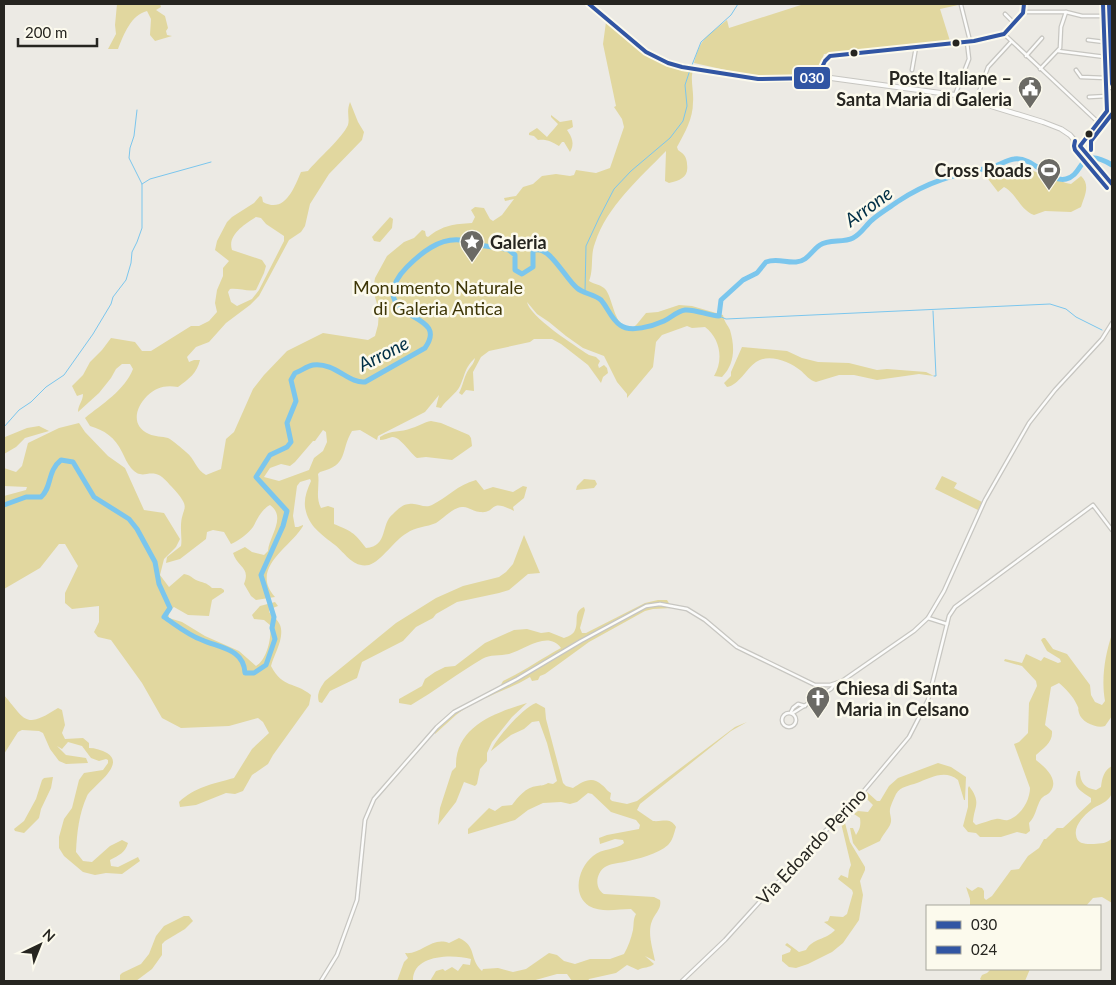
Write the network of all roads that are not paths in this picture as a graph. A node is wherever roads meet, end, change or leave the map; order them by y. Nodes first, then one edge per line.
1 (589, 4) edge
2 (1024, 4) edge
3 (1103, 4) edge
4 (961, 5) edge
5 (1024, 12) junction
6 (1066, 12) junction
7 (1005, 14) dead end
8 (1112, 14) edge
9 (1104, 15) junction
10 (1014, 23) junction
11 (1004, 34) junction
12 (1042, 38) dead end
13 (1088, 40) dead end
14 (968, 42) junction
15 (1011, 42) junction
16 (1104, 42) junction
17 (916, 47) junction
18 (1058, 51) junction
19 (1105, 52) junction
20 (1112, 52) edge
21 (1026, 56) junction
22 (1105, 57) junction
23 (824, 66) junction
24 (1040, 69) junction
25 (912, 70) dead end
26 (1076, 70) dead end
27 (826, 77) junction
28 (808, 78) junction
29 (817, 78) junction
30 (1106, 78) junction
31 (1107, 87) junction
32 (1112, 88) edge
33 (954, 94) junction
34 (1107, 96) junction
35 (1089, 97) dead end
36 (976, 100) junction
37 (1107, 111) junction
38 (1112, 111) edge
39 (1099, 123) junction
40 (1083, 142) junction
41 (1112, 184) edge
42 (1112, 323) edge
43 (1112, 530) edge
44 (928, 618) junction
45 (947, 624) junction
46 (834, 684) junction
47 (792, 713) junction
48 (321, 981) edge
49 (682, 981) edge

1 - 28 main road
2 - 5 street
3 - 9 main road
4 - 14 street
5 - 6 street
5 - 10 street
6 - 9 street
6 - 18 street
7 - 10 street
8 - 9 street
9 - 16 main road
10 - 11 street
11 - 14 street
11 - 15 street
12 - 21 street
13 - 16 street
14 - 17 street
14 - 33 street
15 - 21 street
15 - 36 street
16 - 19 main road
17 - 23 street
17 - 25 street
18 - 22 street
18 - 24 street
19 - 20 street
19 - 22 main road
21 - 24 street
22 - 30 main road
23 - 27 street
23 - 28 street
23 - 29 street
24 - 39 street
26 - 30 street
27 - 29 main road
27 - 33 main road
28 - 29 main road
30 - 31 main road
31 - 32 street
31 - 34 main road
33 - 36 main road
34 - 35 street
34 - 37 main road
36 - 40 main road
37 - 38 street
37 - 39 main road
39 - 40 main road
40 - 41 main road
42 - 44 street
43 - 45 street, Via Edoardo Perino
44 - 45 street
44 - 46 street
45 - 49 street, Via Edoardo Perino
46 - 47 street
46 - 48 street
47 - 47 street

